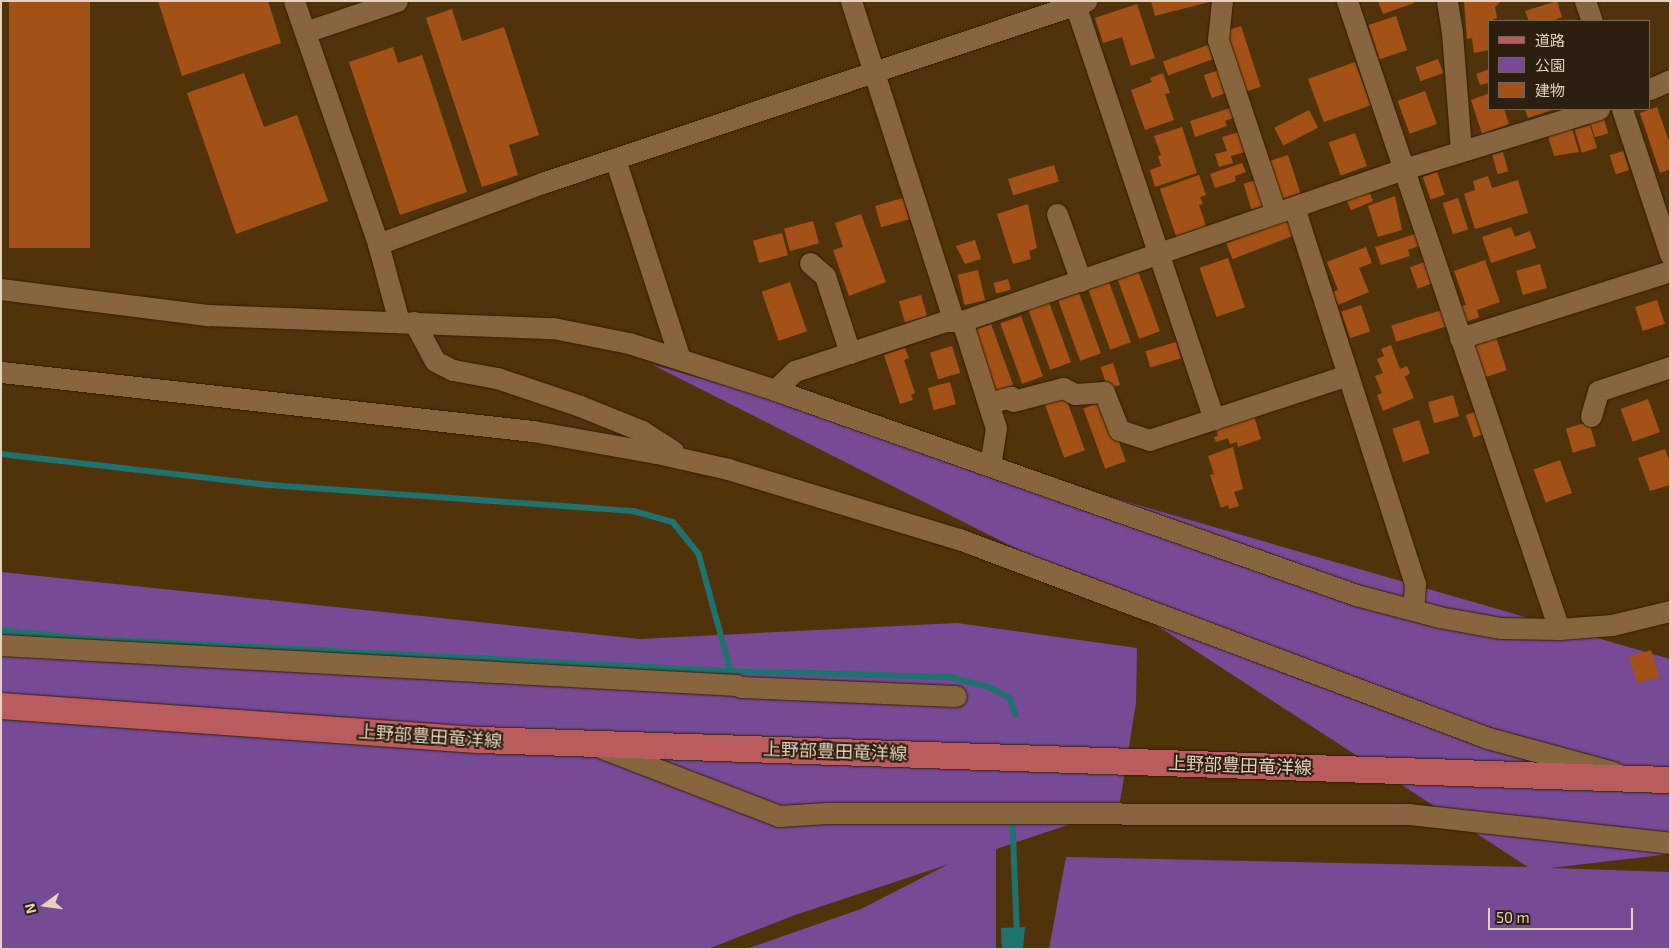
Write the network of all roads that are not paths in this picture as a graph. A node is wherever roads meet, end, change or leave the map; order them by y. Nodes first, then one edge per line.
1 (294, 1) edge
2 (397, 1) edge
3 (852, 1) edge
4 (1222, 1) edge
5 (1347, 1) edge
6 (1447, 1) edge
7 (1585, 1) edge
8 (1079, 2) edge
9 (1592, 20) edge
10 (305, 32) junction
11 (874, 72) junction
12 (1670, 80) edge
13 (1651, 89) edge
14 (1596, 110) edge
15 (1622, 110) edge
16 (1461, 151) junction
17 (615, 159) junction
18 (1404, 169) junction
19 (1285, 210) junction
20 (1057, 214) dead end
21 (378, 244) junction
22 (1159, 254) junction
23 (1670, 254) edge
24 (810, 263) dead end
25 (1670, 271) edge
26 (1080, 281) junction
27 (1, 289) edge
28 (958, 321) junction
29 (407, 322) junction
30 (1460, 338) junction
31 (850, 353) junction
32 (680, 359) junction
33 (1670, 368) edge
34 (1, 372) edge
35 (1348, 375) junction
36 (775, 390) junction
37 (988, 403) junction
38 (1591, 416) dead end
39 (1214, 419) junction
40 (686, 459) junction
41 (990, 466) junction
42 (1413, 610) junction
43 (1670, 611) edge
44 (1559, 629) junction
45 (1, 645) edge
46 (956, 696) dead end
47 (1, 706) edge
48 (590, 743) junction
49 (1642, 780) junction
50 (1670, 780) edge
51 (1670, 843) edge

1 - 10 street
2 - 10 street
3 - 11 street
4 - 19 street
5 - 18 street
6 - 16 street
7 - 9 street
8 - 11 street
8 - 22 street
10 - 21 street
11 - 17 street
11 - 28 street
12 - 13 street
14 - 16 street
15 - 23 street
16 - 18 street
17 - 21 street
17 - 32 street
18 - 19 street
18 - 30 street
19 - 22 street
19 - 35 street
20 - 26 street
21 - 29 street
22 - 26 street
22 - 39 street
24 - 31 street
25 - 30 street
26 - 28 street
27 - 29 street
28 - 31 street
28 - 37 street
29 - 32 street
29 - 40 street
30 - 44 street
31 - 36 street
32 - 36 street
33 - 38 street
34 - 40 street
35 - 39 street
35 - 42 street
36 - 41 street
37 - 39 street
37 - 41 street
40 - 49 street
41 - 42 street
42 - 44 street
43 - 44 street
45 - 46 street
47 - 48 main road, 上野部豊田竜洋線
48 - 49 main road, 上野部豊田竜洋線
48 - 51 street
49 - 50 main road, 上野部豊田竜洋線

